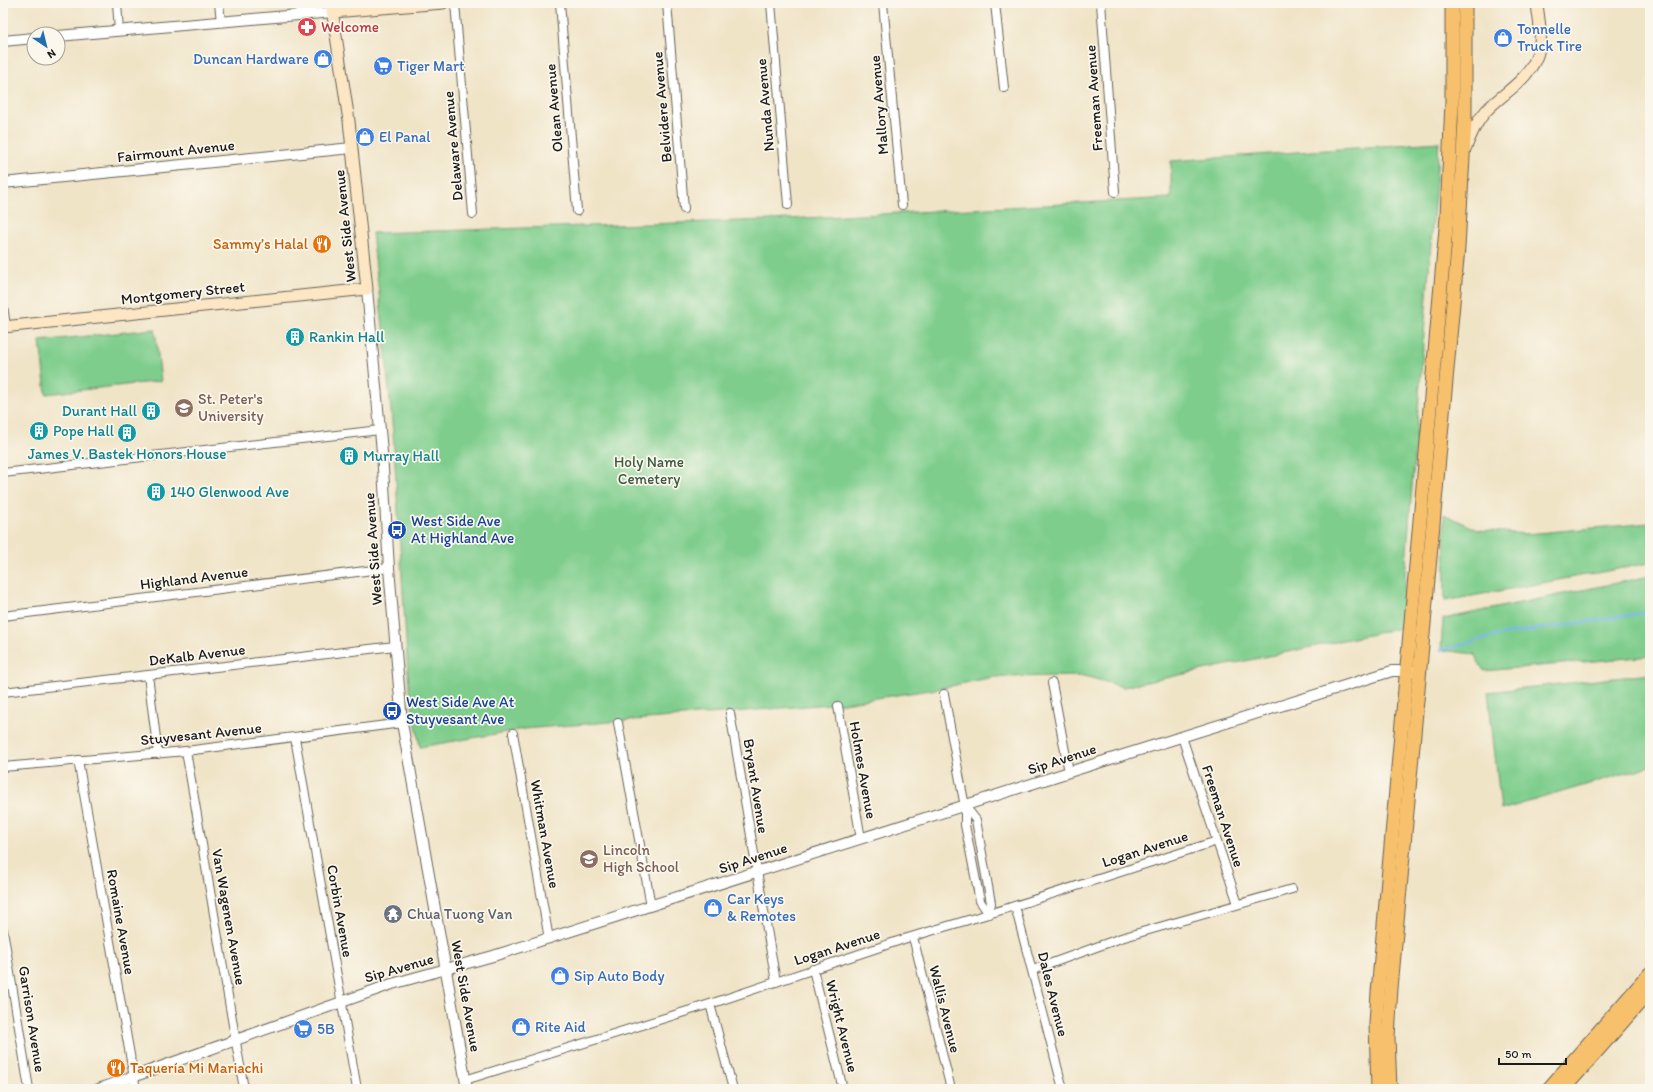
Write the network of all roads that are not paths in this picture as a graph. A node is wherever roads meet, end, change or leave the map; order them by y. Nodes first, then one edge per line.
1 (116, 3) edge
2 (219, 3) edge
3 (443, 3) edge
4 (455, 3) edge
5 (560, 3) edge
6 (667, 3) edge
7 (771, 3) edge
8 (883, 3) edge
9 (995, 3) edge
10 (1101, 3) edge
11 (1452, 3) edge
12 (1465, 3) edge
13 (1537, 3) edge
14 (332, 8) edge
15 (221, 22) junction
16 (119, 30) junction
17 (66, 35) edge
18 (26, 39) edge
19 (3, 41) edge
20 (1004, 88) dead end
21 (352, 148) junction
22 (1464, 152) junction
23 (3, 183) edge
24 (1115, 192) dead end
25 (788, 205) dead end
26 (902, 205) dead end
27 (684, 209) dead end
28 (577, 211) dead end
29 (473, 214) dead end
30 (367, 289) junction
31 (3, 305) edge
32 (4, 327) edge
33 (380, 430) junction
34 (3, 473) edge
35 (389, 568) junction
36 (3, 616) edge
37 (395, 646) junction
38 (1406, 670) junction
39 (1420, 671) junction
40 (148, 674) junction
41 (1052, 683) dead end
42 (3, 692) edge
43 (944, 694) dead end
44 (838, 706) dead end
45 (730, 713) dead end
46 (402, 723) junction
47 (618, 723) dead end
48 (513, 733) dead end
49 (1182, 737) junction
50 (295, 738) junction
51 (186, 751) junction
52 (158, 754) junction
53 (78, 760) junction
54 (3, 767) edge
55 (1069, 772) junction
56 (965, 806) junction
57 (861, 839) junction
58 (1217, 841) junction
59 (756, 873) junction
60 (1292, 889) dead end
61 (1238, 904) junction
62 (651, 906) junction
63 (1016, 906) junction
64 (989, 914) junction
65 (3, 930) edge
66 (913, 937) junction
67 (549, 939) junction
68 (4, 943) edge
69 (813, 969) junction
70 (446, 970) junction
71 (1033, 970) junction
72 (1650, 974) edge
73 (776, 982) junction
74 (1650, 990) edge
75 (341, 1002) junction
76 (710, 1004) junction
77 (237, 1040) junction
78 (134, 1076) junction
79 (466, 1084) edge
80 (1377, 1085) edge
81 (29, 1089) edge
82 (100, 1089) edge
83 (136, 1089) edge
84 (244, 1089) edge
85 (357, 1089) edge
86 (733, 1089) edge
87 (844, 1089) edge
88 (951, 1089) edge
89 (1063, 1089) edge
90 (1390, 1089) edge
91 (1549, 1089) edge
92 (1563, 1089) edge

1 - 16 street
2 - 15 street
3 - 14 main road
4 - 29 street, Delaware Avenue
5 - 28 street, Olean Avenue
6 - 27 street, Belvidere Avenue
7 - 25 street, Nunda Avenue
8 - 26 street, Mallory Avenue
9 - 20 street
10 - 24 street, Freeman Avenue
11 - 38 highway
12 - 22 highway
13 - 22 main road
14 - 15 street
14 - 21 main road, West Side Avenue
15 - 16 street
16 - 17 street
18 - 19 street
21 - 23 street, Fairmount Avenue
21 - 30 main road, West Side Avenue
22 - 39 highway
30 - 32 main road, Montgomery Street
30 - 33 street, West Side Avenue
31 - 32 street
33 - 34 street
33 - 35 street, West Side Avenue
35 - 36 street, Highland Avenue
35 - 37 street, West Side Avenue
37 - 40 street, DeKalb Avenue
37 - 46 street, West Side Avenue
38 - 39 street, Sip Avenue
38 - 49 street, Sip Avenue
38 - 80 highway
39 - 90 highway
40 - 42 street, DeKalb Avenue
40 - 52 street
41 - 55 street
43 - 56 street
44 - 57 street, Holmes Avenue
45 - 59 street, Bryant Avenue
46 - 50 street, Stuyvesant Avenue
46 - 70 street, West Side Avenue
47 - 62 street
48 - 67 street, Whitman Avenue
49 - 55 street, Sip Avenue
49 - 58 street, Freeman Avenue
50 - 51 street, Stuyvesant Avenue
50 - 75 street, Corbin Avenue
51 - 52 street, Stuyvesant Avenue
51 - 77 street, Van Wagenen Avenue
52 - 53 street, Stuyvesant Avenue
53 - 54 street, Stuyvesant Avenue
53 - 78 street, Romaine Avenue
55 - 56 street, Sip Avenue
56 - 57 street, Sip Avenue
56 - 64 street
56 - 64 street
57 - 59 street, Sip Avenue
58 - 61 street, Freeman Avenue
58 - 63 street, Logan Avenue
59 - 62 street, Sip Avenue
59 - 73 street, Bryant Avenue
60 - 61 street
61 - 71 street
62 - 67 street, Sip Avenue
63 - 64 street, Logan Avenue
63 - 71 street, Dales Avenue
64 - 66 street, Logan Avenue
65 - 68 street, Garrison Avenue
66 - 69 street, Logan Avenue
66 - 88 street, Wallis Avenue
67 - 70 street, Sip Avenue
68 - 81 street, Garrison Avenue
69 - 73 street, Logan Avenue
69 - 87 street, Wright Avenue
70 - 75 street, Sip Avenue
70 - 79 street, West Side Avenue
71 - 89 street, Dales Avenue
72 - 91 highway
73 - 76 street, Logan Avenue
74 - 92 highway
75 - 77 street, Sip Avenue
75 - 85 street, Corbin Avenue
76 - 79 street, Logan Avenue
76 - 86 street
77 - 78 street, Sip Avenue
77 - 84 street, Van Wagenen Avenue
78 - 82 street, Sip Avenue
78 - 83 street, Romaine Avenue

